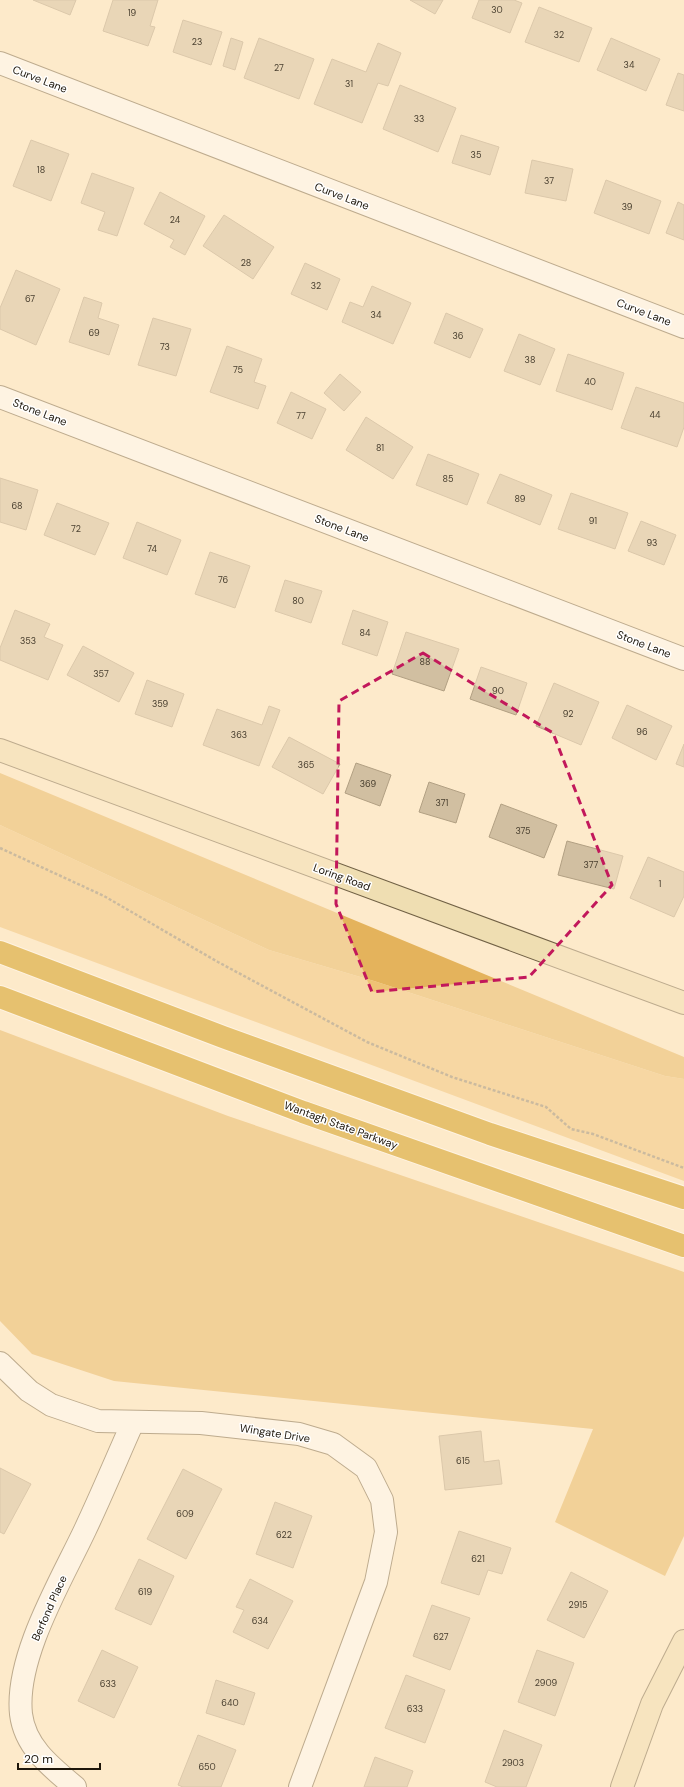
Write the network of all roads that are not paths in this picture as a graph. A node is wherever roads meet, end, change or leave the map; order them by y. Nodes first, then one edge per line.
1 (0, 64) edge
2 (684, 327) edge
3 (0, 397) edge
4 (684, 659) edge
5 (0, 750) edge
6 (0, 952) edge
7 (0, 997) edge
8 (684, 1003) edge
9 (684, 1198) edge
10 (684, 1246) edge
11 (0, 1363) edge
12 (133, 1422) junction
13 (684, 1641) edge
14 (75, 1787) edge
15 (300, 1787) edge
16 (622, 1787) edge

1 - 2 street, Curve Lane
3 - 4 street, Stone Lane
5 - 8 street, Loring Road
6 - 9 highway
7 - 10 highway, Wantagh State Parkway
11 - 12 street, Wingate Drive
12 - 14 street, Berfond Place
12 - 15 street, Wingate Drive
13 - 16 street

